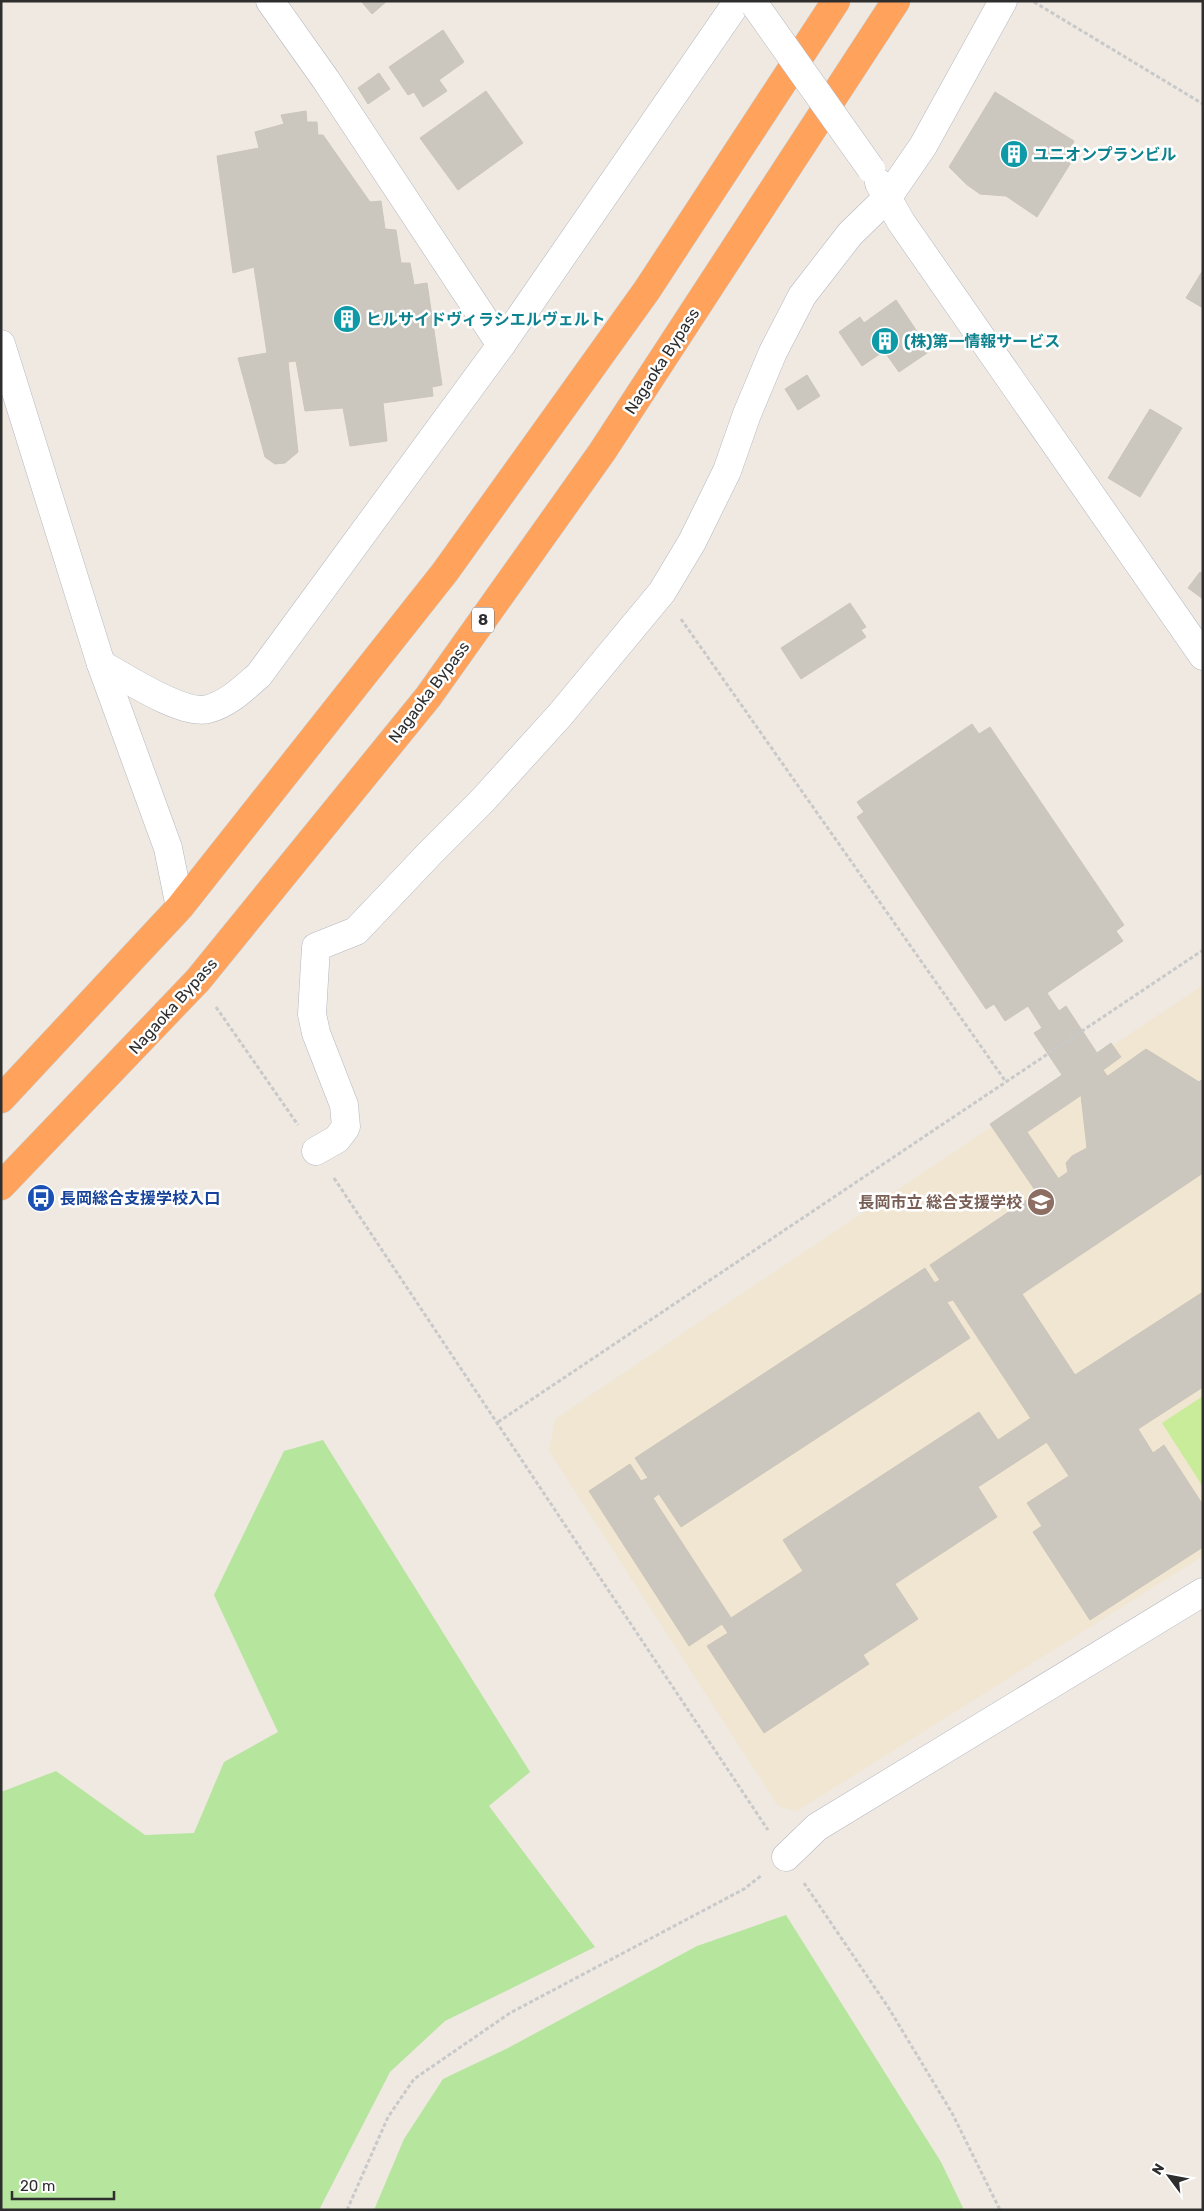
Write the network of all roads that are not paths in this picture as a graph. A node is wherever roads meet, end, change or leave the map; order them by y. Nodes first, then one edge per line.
1 (270, 1) edge
2 (836, 1) edge
3 (896, 1) edge
4 (1003, 1) edge
5 (749, 3) edge
6 (888, 197) junction
7 (1, 344) edge
8 (501, 345) junction
9 (1203, 656) edge
10 (101, 664) junction
11 (180, 906) junction
12 (1, 1099) edge
13 (316, 1151) road end
14 (1, 1186) edge
15 (1203, 1592) edge
16 (786, 1857) road end

1 - 8 street
2 - 11 highway
3 - 14 highway, Nagaoka Bypass / 8
4 - 6 street
5 - 6 street, bridge
5 - 8 street
6 - 9 street
6 - 13 street
7 - 10 street
8 - 10 street
10 - 11 street
11 - 12 highway
15 - 16 street

